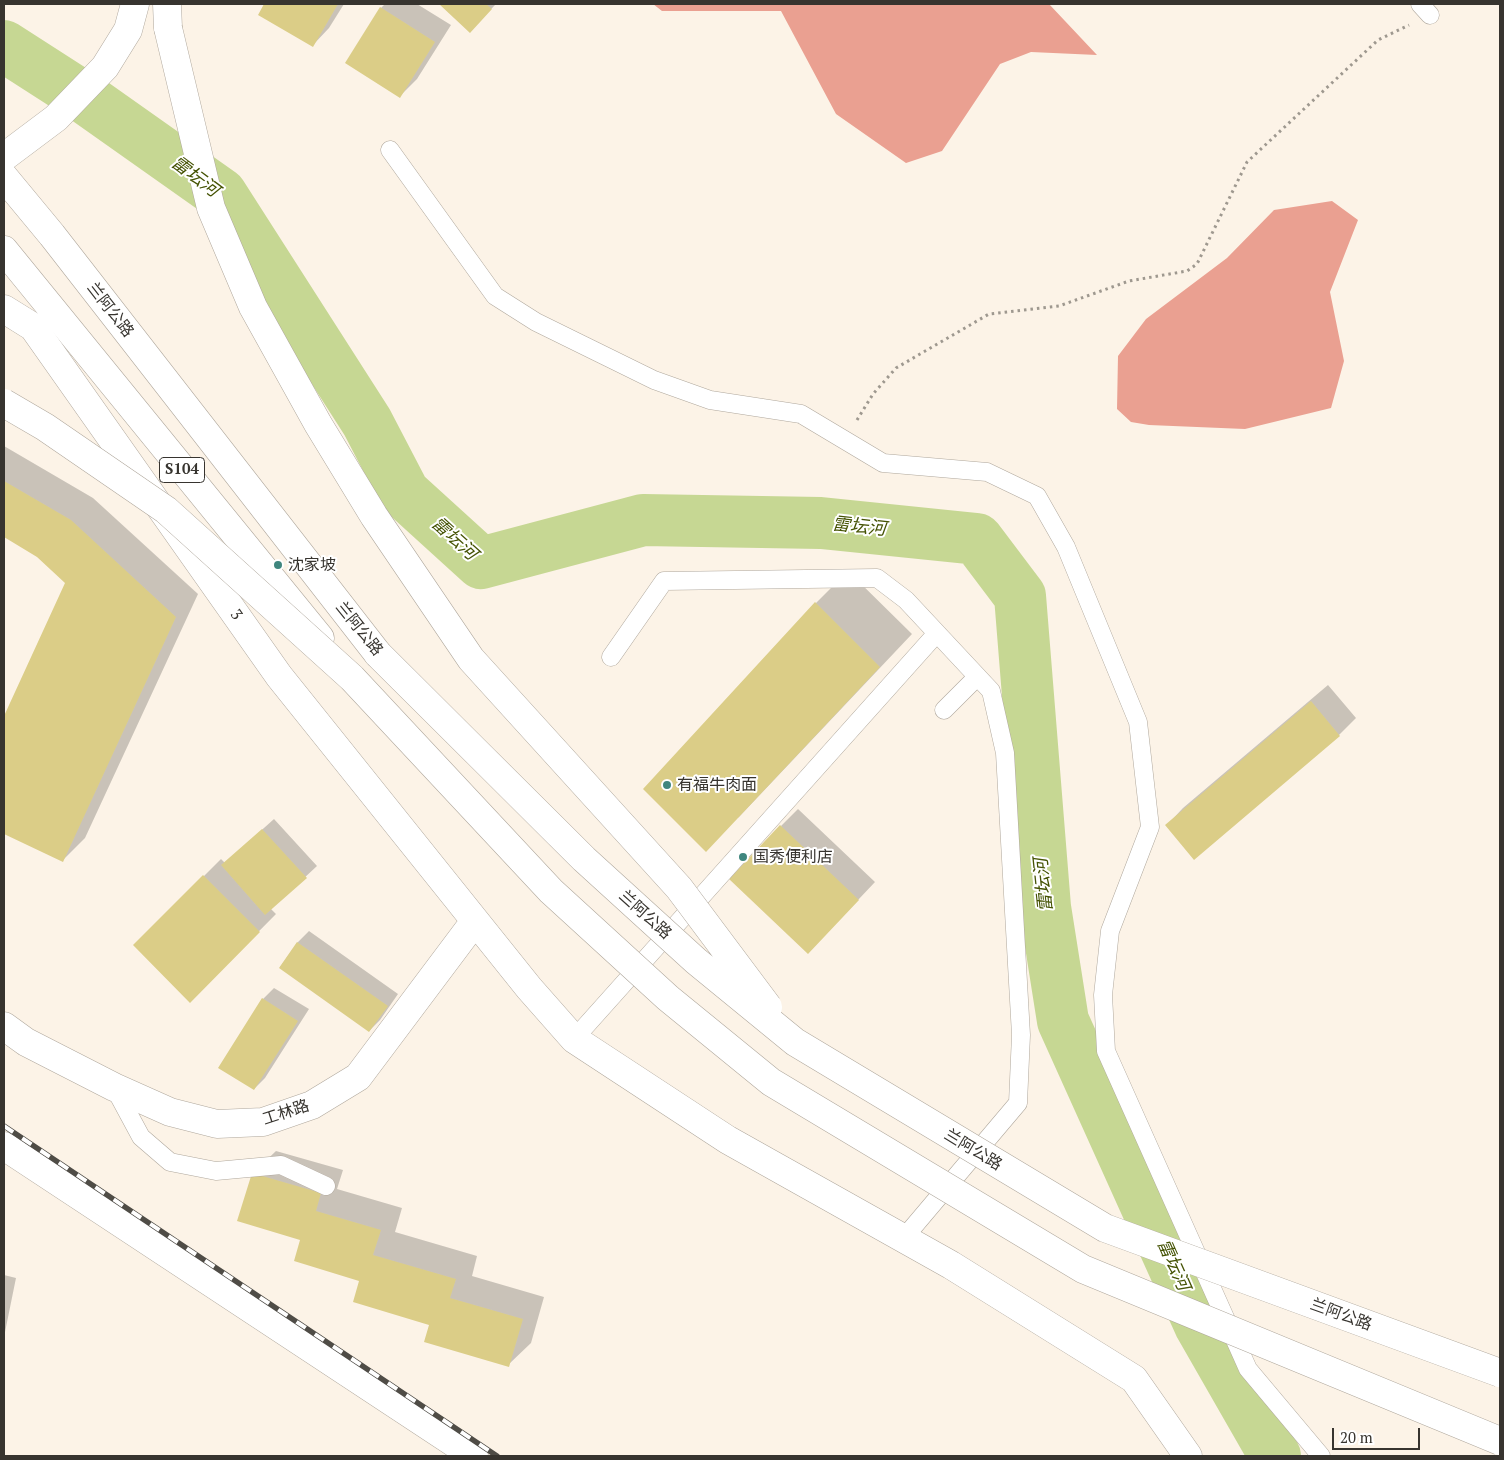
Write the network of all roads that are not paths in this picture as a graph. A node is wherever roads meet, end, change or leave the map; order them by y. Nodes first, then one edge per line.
1 (135, 4) edge
2 (168, 16) edge
3 (390, 150) dead end
4 (4, 156) edge
5 (4, 178) edge
6 (4, 250) edge
7 (4, 309) edge
8 (4, 402) edge
9 (937, 633) junction
10 (611, 657) dead end
11 (977, 677) junction
12 (352, 678) junction
13 (944, 710) dead end
14 (475, 920) junction
15 (4, 1026) edge
16 (574, 1039) junction
17 (794, 1042) junction
18 (114, 1087) junction
19 (4, 1146) edge
20 (326, 1186) dead end
21 (903, 1239) junction
22 (1500, 1373) edge
23 (1500, 1441) edge
24 (474, 1456) edge
25 (1188, 1456) edge
26 (1321, 1456) edge

1 - 4 main road
2 - 17 main road, bridge
3 - 26 lane
5 - 17 main road, 兰阿公路 / S104, bridge
6 - 12 main road, S104, bridge
7 - 14 main road, 3
8 - 12 main road, bridge
9 - 10 lane
9 - 11 lane
9 - 16 lane
11 - 13 lane
11 - 21 lane
12 - 23 main road, bridge
14 - 16 main road, 3
14 - 18 main road, 工林路
15 - 18 main road, 工林路
16 - 21 main road, 3
17 - 22 main road, 兰阿公路, bridge
18 - 20 lane
19 - 24 main road
21 - 25 main road, 3

